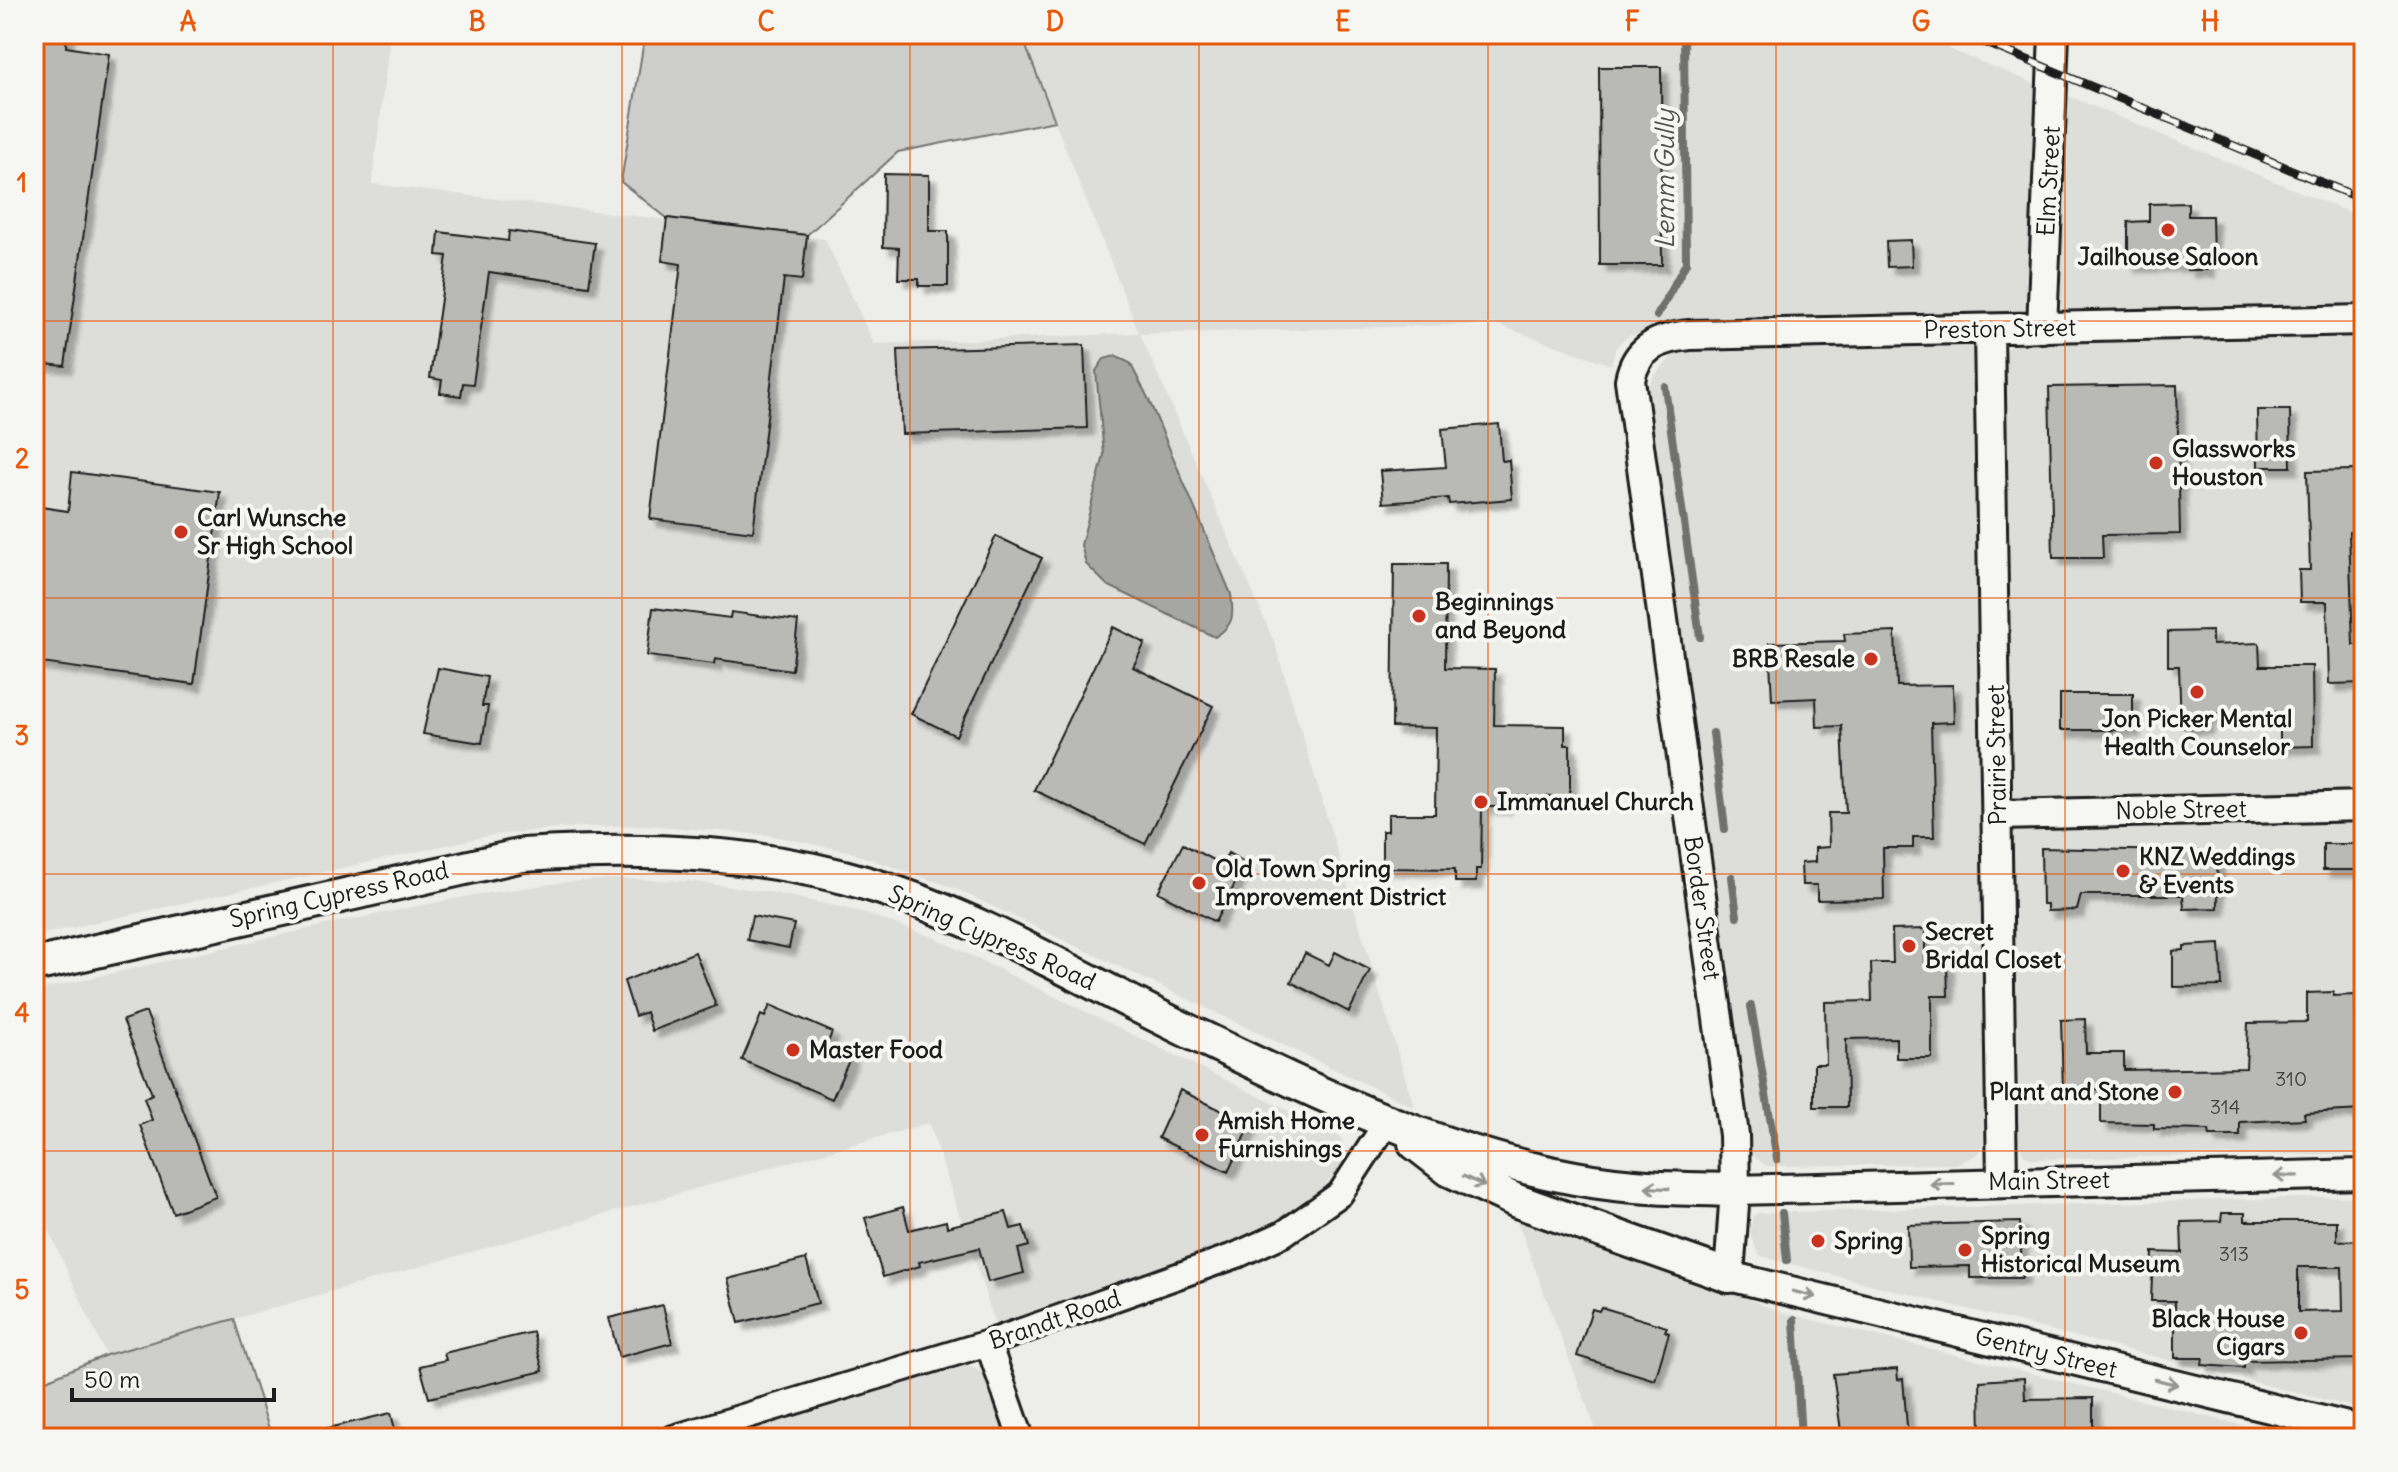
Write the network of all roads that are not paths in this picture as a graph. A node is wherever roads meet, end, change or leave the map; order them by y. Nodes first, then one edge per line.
1 (2054, 34) edge
2 (2364, 320) edge
3 (2042, 328) junction
4 (1989, 329) junction
5 (1641, 352) joint
6 (2364, 806) edge
7 (1999, 815) junction
8 (34, 965) edge
9 (1387, 1122) junction
10 (2364, 1174) edge
11 (2002, 1181) junction
12 (1735, 1190) junction
13 (1729, 1276) junction
14 (988, 1343) junction
15 (2364, 1431) edge
16 (673, 1438) edge
17 (1021, 1438) edge

1 - 3 street, Elm Street
2 - 3 street, Preston Street
3 - 4 street, Preston Street
4 - 5 street, Preston Street
4 - 7 street, Prairie Street
5 - 12 street, Border Street
6 - 7 street, Noble Street
7 - 11 street, Prairie Street
8 - 9 main road, Spring Cypress Road
12 -> 9 main road, Spring Cypress Road
9 -> 13 main road
9 - 14 street, Brandt Road
10 -> 11 street, Main Street
11 -> 12 street, Main Street
12 - 13 street, Border Street
13 -> 15 street, Gentry Street
14 - 16 street, Brandt Road
14 - 17 street

